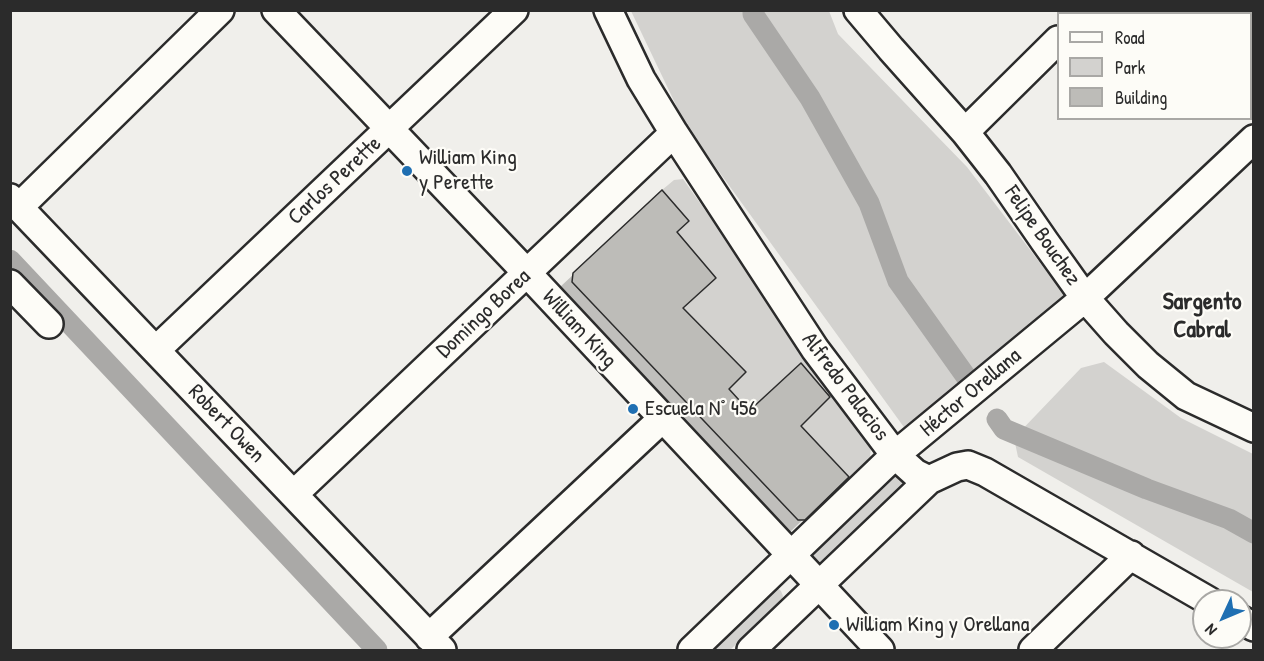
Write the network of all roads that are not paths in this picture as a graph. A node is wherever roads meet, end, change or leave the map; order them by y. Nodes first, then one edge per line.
1 (220, 10) edge
2 (276, 10) edge
3 (514, 10) edge
4 (608, 10) edge
5 (858, 10) edge
6 (1057, 42) edge
7 (390, 129) junction
8 (965, 132) junction
9 (674, 133) junction
10 (1254, 139) edge
11 (15, 203) edge
12 (527, 273) junction
13 (10, 284) edge
14 (1085, 298) junction
15 (49, 324) dead end
16 (156, 350) junction
17 (663, 418) junction
18 (1254, 428) edge
19 (896, 455) junction
20 (929, 480) junction
21 (294, 494) junction
22 (791, 555) junction
23 (1131, 555) junction
24 (819, 586) junction
25 (1192, 591) edge
26 (436, 644) edge
27 (692, 651) edge
28 (751, 651) edge
29 (880, 651) edge
30 (1033, 651) edge

1 - 11 street
2 - 7 street, William King
3 - 7 street, Carlos Perette
4 - 9 street, Alfredo Palacios
5 - 8 street, Felipe Bouchez
6 - 8 street
7 - 12 street, William King
7 - 16 street, Carlos Perette
8 - 14 street, Felipe Bouchez
9 - 12 street, Domingo Borea
9 - 19 street, Alfredo Palacios
10 - 14 street, Héctor Orellana
11 - 16 street, Robert Owen
12 - 17 street, William King
12 - 21 street, Domingo Borea
13 - 15 street
14 - 18 street, Felipe Bouchez
14 - 19 street, Héctor Orellana
16 - 21 street, Robert Owen
17 - 22 street, William King
17 - 26 street
19 - 20 street, Alfredo Palacios
19 - 22 street, Héctor Orellana
20 - 23 street
20 - 24 street
21 - 26 street, Robert Owen
22 - 24 street, William King
22 - 27 street, Héctor Orellana
23 - 25 street
23 - 30 street
24 - 28 street
24 - 29 street, William King

